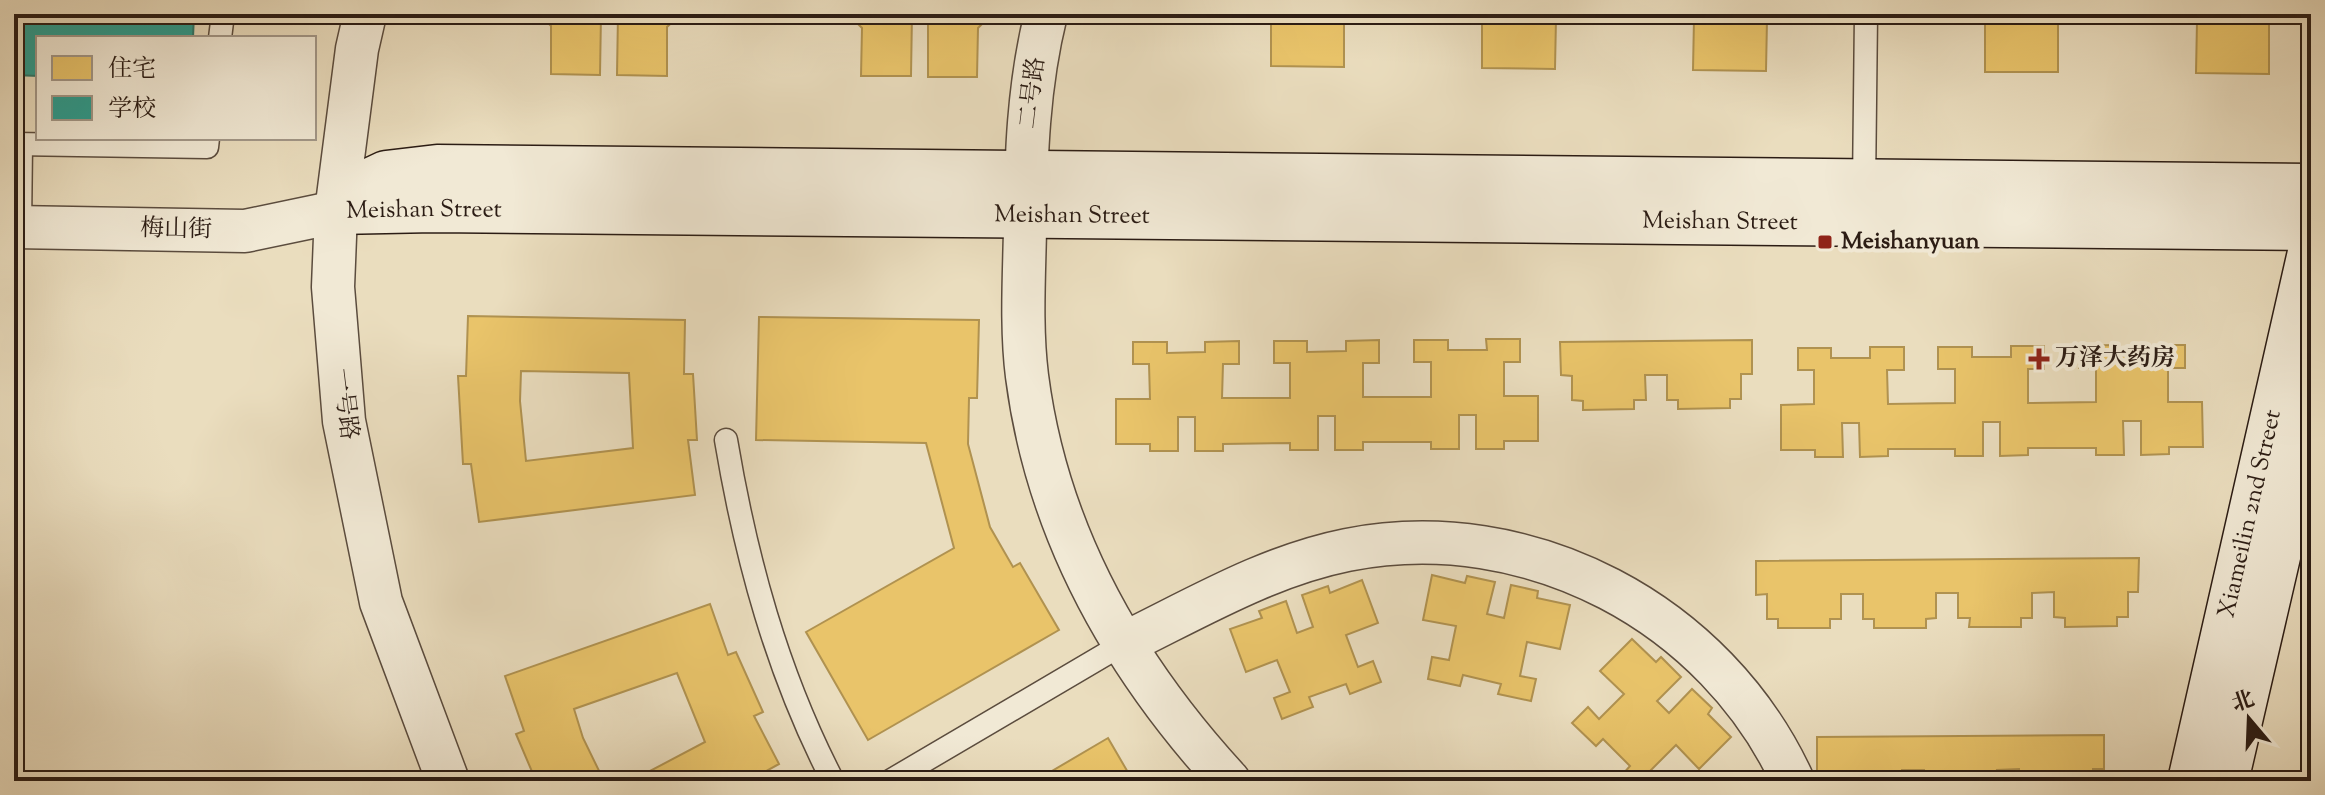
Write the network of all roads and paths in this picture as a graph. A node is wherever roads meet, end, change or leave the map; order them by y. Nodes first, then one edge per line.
1 (223, 14) edge
2 (365, 14) edge
3 (1046, 14) edge
4 (1866, 14) edge
5 (220, 36) edge
6 (208, 140) edge
7 (18, 144) edge
8 (2311, 186) edge
9 (1025, 194) junction
10 (1864, 203) junction
11 (336, 212) junction
12 (17, 227) edge
13 (2311, 228) edge
14 (2311, 248) edge
15 (2311, 414) edge
16 (726, 440) dead end
17 (1123, 644) junction
18 (448, 781) edge
19 (833, 781) edge
20 (890, 781) edge
21 (1229, 781) edge
22 (1793, 781) edge
23 (2190, 781) edge
24 (2226, 781) edge

1 - 5 lane
2 - 11 street, 一号路
3 - 9 street, 二号路
4 - 10 lane
6 - 7 lane
7 - 12 lane
8 - 10 street, Meishan Street
9 - 10 street, Meishan Street
9 - 11 street, Meishan Street
9 - 17 street, 二号路
10 - 13 street, Meishan Street
11 - 12 street, 梅山街
11 - 18 street, 一号路
14 - 23 street, Xiameilin 2nd Street
15 - 24 street, Xiameilin 2nd Street
16 - 19 lane
17 - 20 lane
17 - 21 street, 二号路
17 - 22 street

